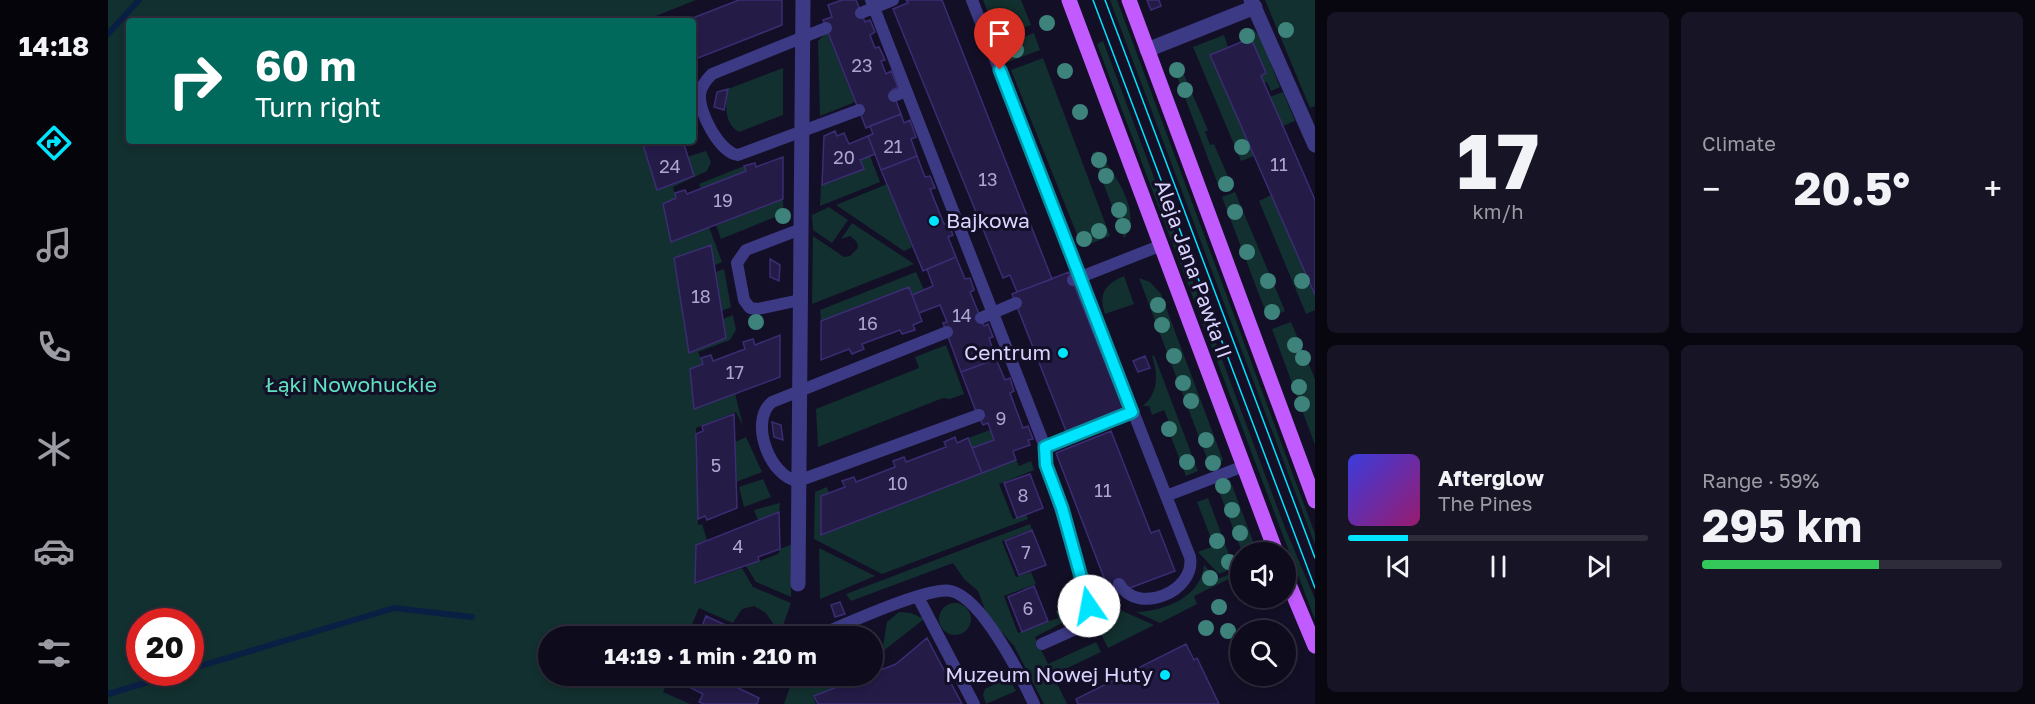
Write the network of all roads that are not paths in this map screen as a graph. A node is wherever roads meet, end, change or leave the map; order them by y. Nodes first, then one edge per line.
1 (803, 0) edge
2 (893, 0) edge
3 (972, 0) edge
4 (1069, 0) edge
5 (1129, 0) edge
6 (872, 4) edge
7 (1253, 4) edge
8 (861, 13) dead end
9 (826, 28) dead end
10 (803, 37) junction
11 (1147, 50) junction
12 (859, 110) dead end
13 (801, 133) junction
14 (1315, 145) edge
15 (801, 229) junction
16 (1162, 245) junction
17 (1076, 279) junction
18 (800, 300) junction
19 (1016, 303) dead end
20 (987, 316) junction
21 (947, 332) dead end
22 (800, 391) junction
23 (1026, 397) junction
24 (1013, 402) dead end
25 (1132, 412) junction
26 (980, 415) dead end
27 (1045, 447) junction
28 (1244, 466) junction
29 (798, 481) junction
30 (1166, 496) junction
31 (1315, 501) edge
32 (1272, 542) edge
33 (798, 584) dead end
34 (1119, 584) dead end
35 (918, 597) junction
36 (1296, 601) edge
37 (843, 626) edge
38 (1042, 644) dead end
39 (1315, 646) edge
40 (974, 704) edge
41 (1034, 704) edge

1 - 10 street
2 - 6 lane
3 - 17 lane
4 - 16 main road, Aleja Jana Pawła II
5 - 11 main road, Aleja Jana Pawła II
6 - 8 lane
6 - 20 lane
7 - 11 street
7 - 14 street
9 - 10 lane
10 - 13 street
10 - 13 lane
11 - 31 main road, Aleja Jana Pawła II
12 - 13 lane
13 - 15 street
15 - 18 street
15 - 18 lane
16 - 17 lane
16 - 28 main road, Aleja Jana Pawła II
17 - 25 lane
18 - 22 street
19 - 20 lane
20 - 23 lane
21 - 22 lane
22 - 29 street
22 - 29 lane
23 - 24 lane
23 - 27 lane
25 - 27 lane
25 - 30 lane
26 - 29 lane
27 - 38 lane
28 - 30 lane
28 - 32 main road, Aleja Jana Pawła II
29 - 33 street
30 - 34 lane
35 - 37 lane
35 - 40 lane
35 - 41 lane
36 - 39 main road

